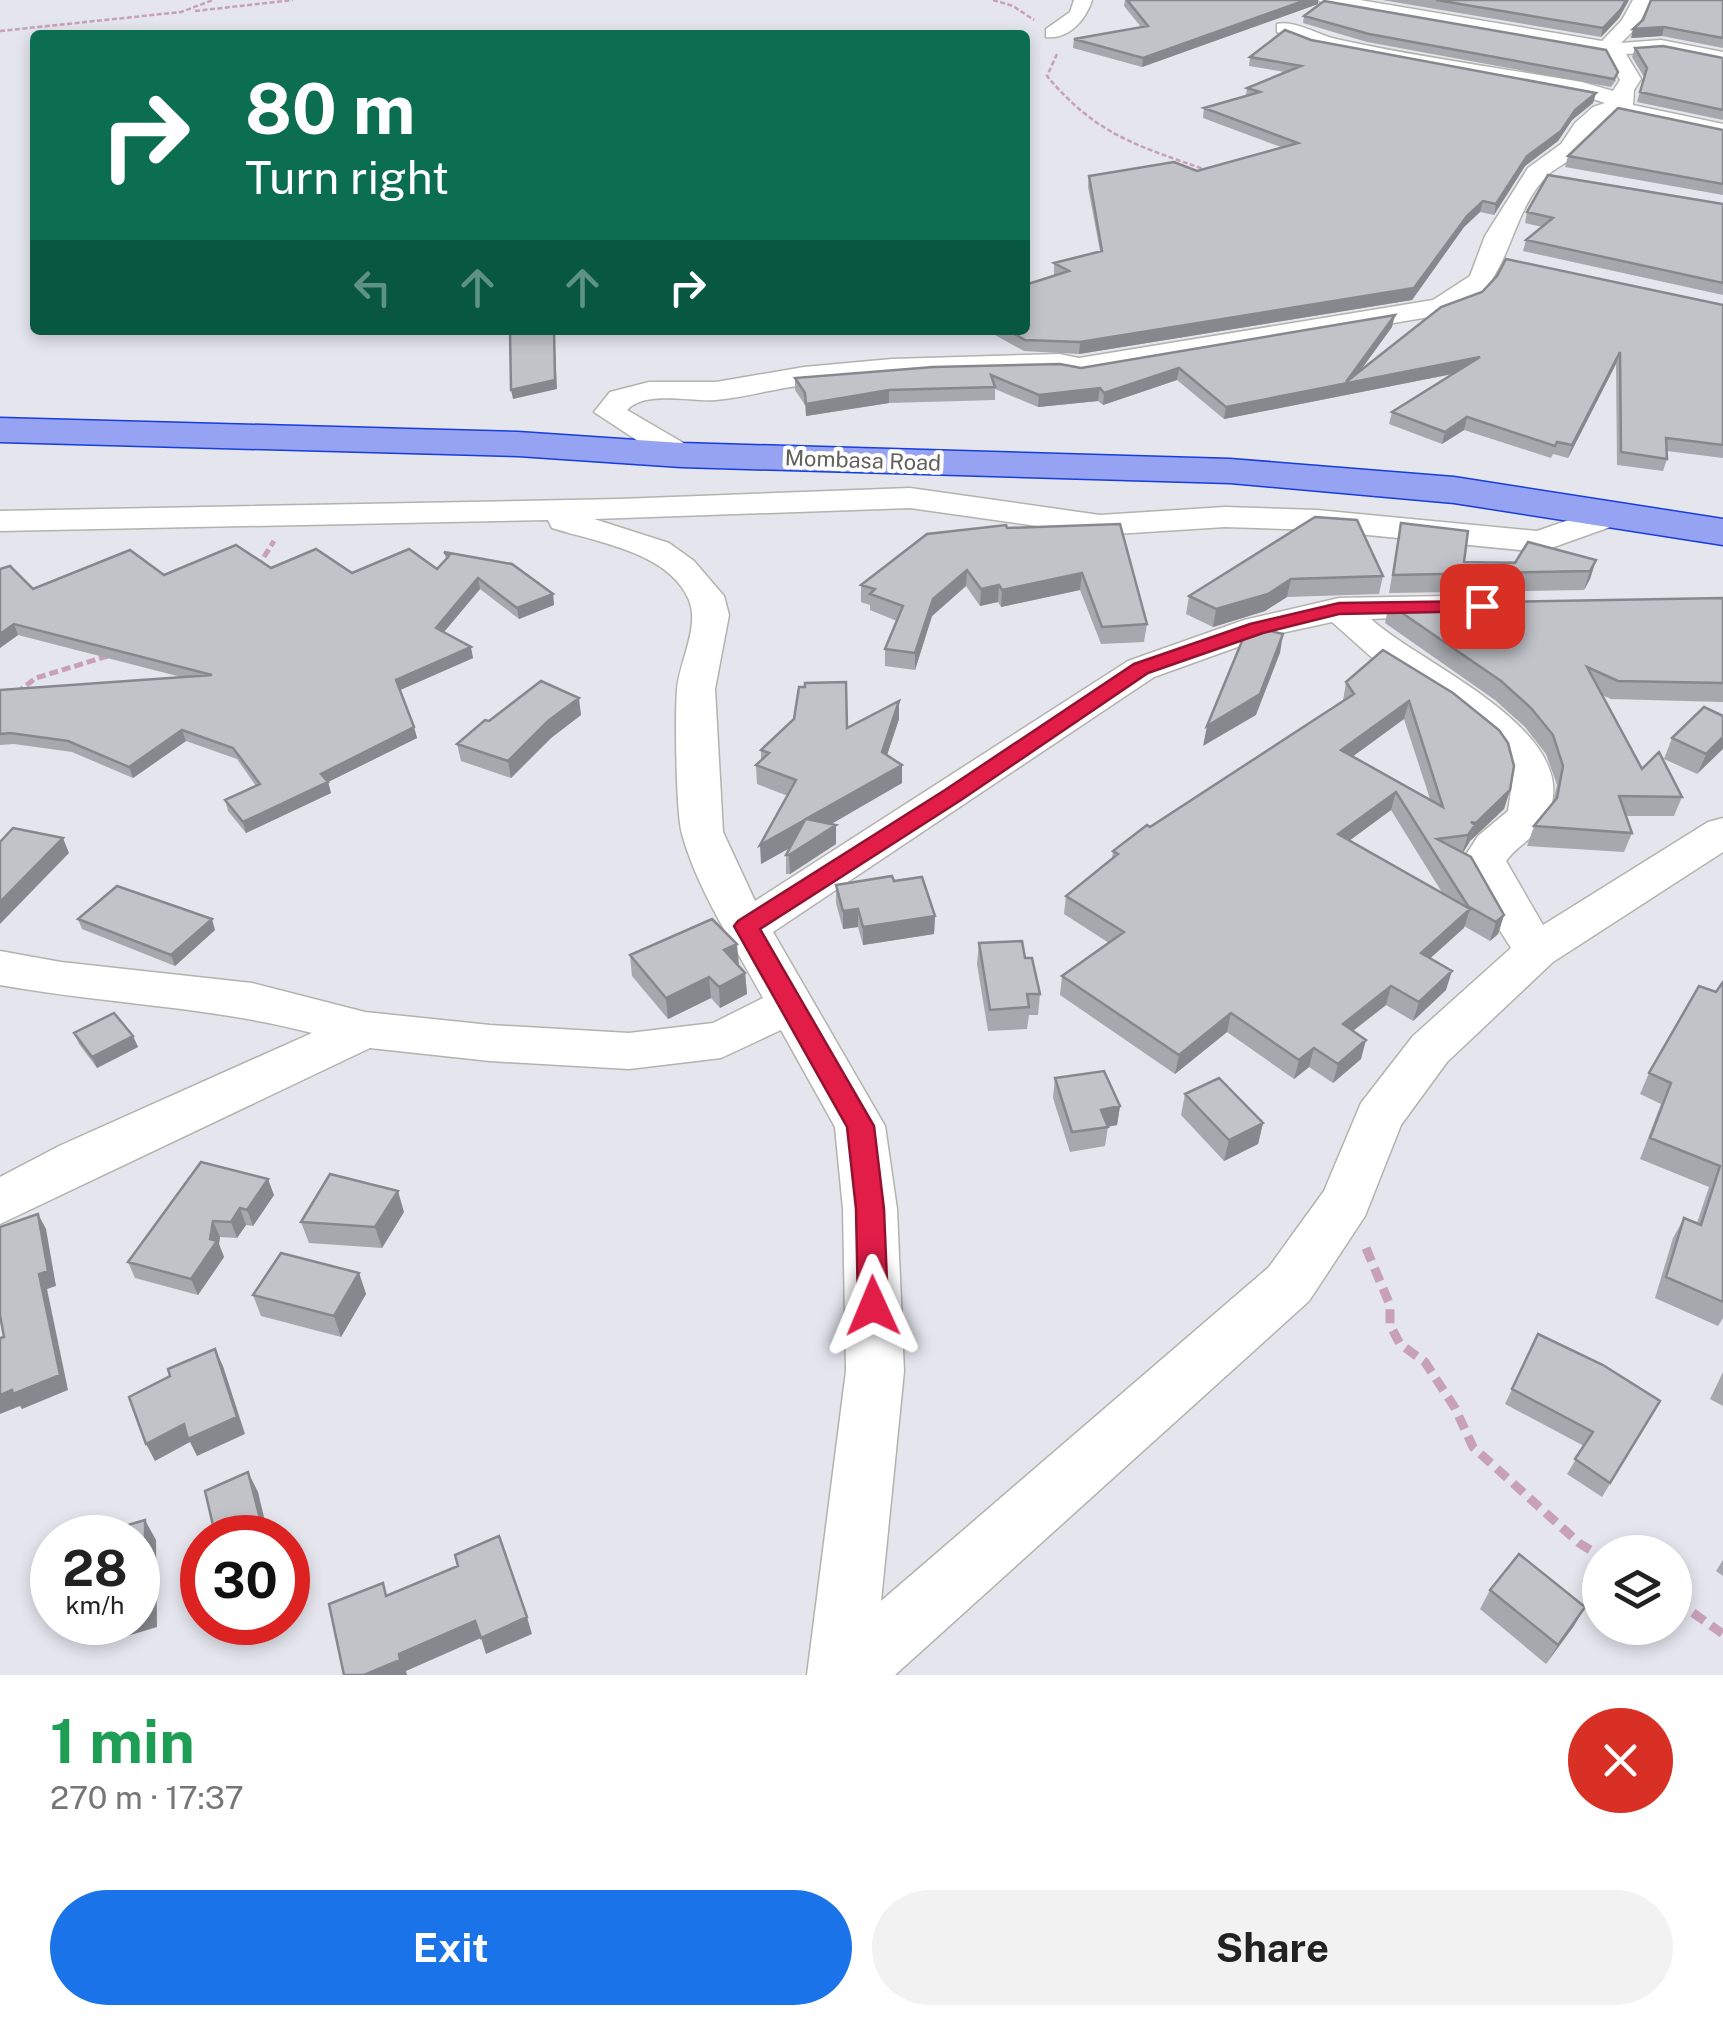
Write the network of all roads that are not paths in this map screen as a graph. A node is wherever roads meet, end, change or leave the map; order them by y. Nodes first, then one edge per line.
1 (1082, 0) edge
2 (1327, 0) edge
3 (1642, 0) edge
4 (1284, 28) edge
5 (1053, 33) road end
6 (1614, 49) junction
7 (1723, 58) edge
8 (1618, 104) junction
9 (1723, 131) edge
10 (1536, 173) junction
11 (1568, 178) edge
12 (0, 430) edge
13 (680, 455) junction
14 (515, 510) junction
15 (1612, 515) junction
16 (0, 522) edge
17 (1723, 532) edge
18 (1476, 606) edge
19 (1339, 608) junction
20 (1723, 832) edge
21 (746, 926) junction
22 (1536, 951) junction
23 (0, 968) edge
24 (792, 1004) junction
25 (366, 1030) junction
26 (0, 1202) edge
27 (842, 1675) edge

1 - 5 street
2 - 6 street
3 - 6 street
4 - 8 street
6 - 7 street
6 - 8 street
8 - 9 street
8 - 10 street
10 - 11 street
10 - 13 street
12 - 13 highway, Mombasa Road
13 - 15 highway, Mombasa Road
14 - 15 street
14 - 16 street
14 - 21 street
15 - 17 highway, Mombasa Road
18 - 19 street
19 - 21 street
19 - 22 street
20 - 22 street
21 - 24 street
22 - 27 street
23 - 25 street
24 - 25 street
24 - 27 street
25 - 26 street

